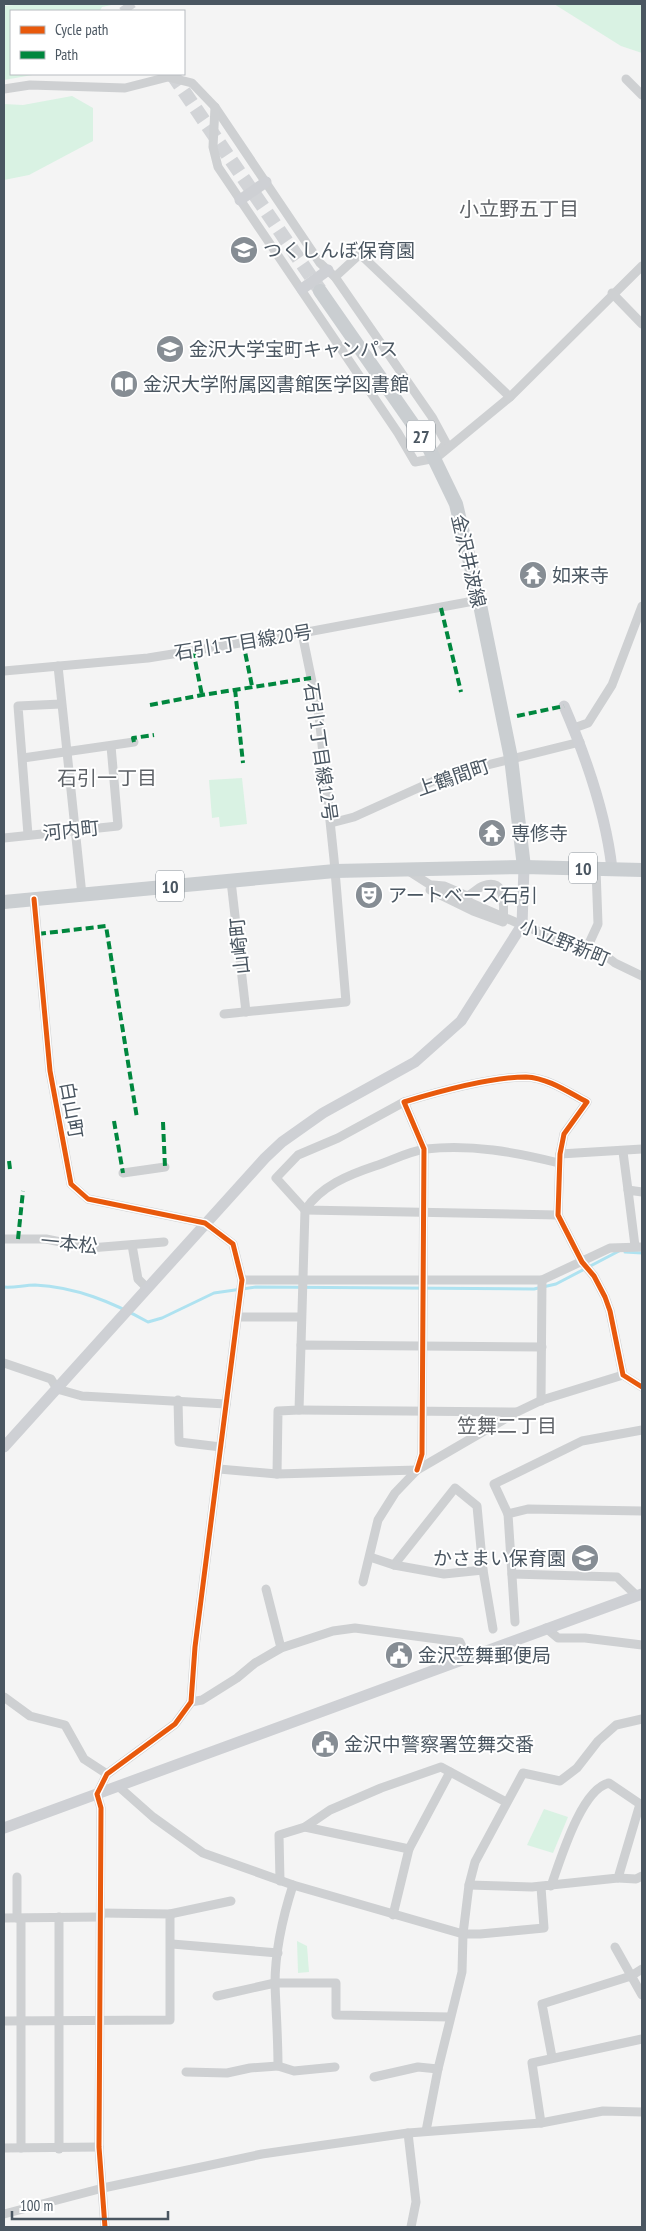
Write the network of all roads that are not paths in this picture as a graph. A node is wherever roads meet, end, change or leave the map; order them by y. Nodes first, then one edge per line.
1 (626, 79) dead end
2 (4, 89) edge
3 (642, 95) edge
4 (215, 107) junction
5 (266, 182) junction
6 (240, 200) junction
7 (642, 266) edge
8 (331, 274) junction
9 (302, 289) junction
10 (320, 292) tunnel mouth
11 (612, 293) junction
12 (642, 324) edge
13 (510, 397) junction
14 (436, 458) junction
15 (480, 600) junction
16 (642, 606) edge
17 (302, 633) junction
18 (58, 666) junction
19 (4, 671) edge
20 (61, 704) junction
21 (564, 706) dead end
22 (574, 728) junction
23 (134, 742) dead end
24 (580, 742) junction
25 (112, 746) junction
26 (68, 753) junction
27 (23, 758) junction
28 (511, 758) junction
29 (331, 823) junction
30 (75, 830) junction
31 (28, 835) junction
32 (4, 838) edge
33 (524, 867) junction
34 (406, 869) junction
35 (596, 869) junction
36 (612, 869) junction
37 (642, 870) edge
38 (335, 871) junction
39 (231, 881) junction
40 (432, 886) junction
41 (82, 895) junction
42 (34, 899) junction
43 (4, 902) edge
44 (504, 917) junction
45 (522, 925) junction
46 (586, 950) junction
47 (642, 976) edge
48 (246, 1012) junction
49 (224, 1014) dead end
50 (404, 1102) junction
51 (642, 1149) edge
52 (424, 1150) junction
53 (623, 1152) junction
54 (559, 1158) junction
55 (165, 1167) dead end
56 (123, 1173) dead end
57 (628, 1190) junction
58 (642, 1192) edge
59 (305, 1210) junction
60 (424, 1213) junction
61 (558, 1215) junction
62 (205, 1223) junction
63 (4, 1239) edge
64 (164, 1242) dead end
65 (132, 1245) junction
66 (639, 1246) edge
67 (582, 1262) junction
68 (242, 1280) junction
69 (302, 1280) junction
70 (423, 1280) junction
71 (542, 1280) junction
72 (147, 1288) junction
73 (237, 1317) junction
74 (301, 1317) junction
75 (301, 1345) junction
76 (422, 1347) junction
77 (542, 1347) junction
78 (4, 1363) edge
79 (623, 1375) junction
80 (642, 1387) edge
81 (57, 1389) junction
82 (178, 1400) junction
83 (541, 1401) junction
84 (226, 1404) junction
85 (299, 1410) junction
86 (422, 1410) junction
87 (517, 1412) junction
88 (642, 1430) edge
89 (4, 1447) edge
90 (221, 1447) junction
91 (219, 1469) junction
92 (417, 1470) junction
93 (277, 1474) junction
94 (642, 1511) edge
95 (508, 1514) junction
96 (370, 1557) junction
97 (394, 1565) junction
98 (484, 1570) junction
99 (512, 1574) junction
100 (364, 1582) dead end
101 (266, 1589) dead end
102 (640, 1595) edge
103 (515, 1622) dead end
104 (546, 1628) junction
105 (493, 1629) dead end
106 (642, 1645) edge
107 (281, 1648) junction
108 (467, 1658) junction
109 (4, 1697) edge
110 (191, 1702) junction
111 (642, 1719) edge
112 (450, 1772) junction
113 (107, 1774) junction
114 (118, 1786) junction
115 (97, 1794) junction
116 (506, 1802) junction
117 (5, 1824) edge
118 (305, 1826) junction
119 (410, 1850) junction
120 (17, 1876) dead end
121 (642, 1876) edge
122 (618, 1878) junction
123 (280, 1880) junction
124 (293, 1885) junction
125 (468, 1885) junction
126 (546, 1886) junction
127 (231, 1901) dead end
128 (170, 1914) junction
129 (101, 1915) junction
130 (393, 1915) junction
131 (59, 1917) junction
132 (4, 1918) edge
133 (19, 1918) junction
134 (463, 1934) junction
135 (172, 1944) junction
136 (615, 1947) dead end
137 (278, 1953) junction
138 (642, 1969) edge
139 (631, 1976) junction
140 (275, 1982) junction
141 (642, 1995) edge
142 (217, 1996) dead end
143 (450, 2017) junction
144 (100, 2020) junction
145 (4, 2021) edge
146 (60, 2021) junction
147 (21, 2022) junction
148 (642, 2039) edge
149 (552, 2057) junction
150 (278, 2066) junction
151 (336, 2067) dead end
152 (438, 2069) junction
153 (186, 2072) dead end
154 (374, 2077) dead end
155 (642, 2112) edge
156 (541, 2123) junction
157 (426, 2131) junction
158 (408, 2133) junction
159 (99, 2147) junction
160 (4, 2148) edge
161 (21, 2148) junction
162 (59, 2149) junction
163 (103, 2188) junction
164 (4, 2214) edge
165 (105, 2227) edge
166 (410, 2227) edge

1 - 3 street
2 - 4 street
4 - 5 street
4 - 6 street
5 - 6 street
5 - 8 street
6 - 9 street
7 - 11 street
8 - 9 street
8 - 13 street
8 - 14 street
9 - 14 street
10 - 14 main road, 金沢井波線 / 27
11 - 12 street
11 - 13 street
13 - 14 street
14 - 15 main road, 金沢井波線 / 27
15 - 17 street, 石引1丁目線20号
15 - 28 main road, 金沢井波線 / 27
16 - 22 street
17 - 18 street, 石引1丁目線20号
17 - 29 street, 石引1丁目線12号
18 - 19 street, 石引1丁目線20号
18 - 20 street
20 - 26 street
20 - 27 street
21 - 22 street
22 - 24 street
23 - 25 street
24 - 28 street, 上鶴間町
24 - 36 street
25 - 26 street
25 - 30 street, 河内町
26 - 27 street
26 - 30 street
27 - 31 street
28 - 29 street, 上鶴間町
28 - 33 main road, 金沢井波線 / 27
29 - 38 street, 石引1丁目線12号
30 - 31 street, 河内町
30 - 41 street
31 - 32 street, 河内町
33 - 34 main road, 10
33 - 35 main road, 10
33 - 45 street
34 - 38 main road, 10
34 - 40 street
35 - 36 main road, 10
35 - 46 street
36 - 37 main road, 10
38 - 39 main road, 10
38 - 48 street, 石引1丁目線12号
39 - 41 main road, 10
39 - 48 street, 山崎町
40 - 44 street, 小立野新町
40 - 44 street
41 - 42 main road, 10
42 - 43 main road, 10
42 - 62 street, 白山町
44 - 45 street, 小立野新町
45 - 46 street, 小立野新町
45 - 62 street
46 - 47 street, 小立野新町
48 - 49 street
50 - 52 street
50 - 54 street
50 - 59 street
51 - 53 street
52 - 54 street
52 - 59 street
52 - 60 street
53 - 54 street
53 - 57 street
54 - 61 street
55 - 56 street
57 - 58 street
57 - 66 street
59 - 60 street
59 - 69 street
60 - 61 street
60 - 70 street
61 - 67 street
62 - 68 street
62 - 72 street
63 - 65 street, 一本松
64 - 65 street, 一本松
65 - 72 street
66 - 67 street
67 - 71 street
67 - 79 street
68 - 69 street
68 - 73 street
69 - 70 street
69 - 74 street
70 - 71 street
70 - 76 street
71 - 77 street
72 - 81 street
73 - 74 street
73 - 84 street
74 - 75 street
75 - 76 street
75 - 85 street
76 - 77 street
76 - 86 street
77 - 83 street
78 - 81 street
79 - 80 street
79 - 83 street
81 - 82 street
81 - 89 street
82 - 84 street
82 - 90 street
83 - 87 street
84 - 90 street
85 - 86 street
85 - 93 street
86 - 87 street
86 - 92 street
87 - 92 street
88 - 95 street
90 - 91 street
91 - 93 street
91 - 110 street
92 - 93 street
92 - 96 street
94 - 95 street
95 - 99 street
96 - 97 street
96 - 100 street
97 - 98 street
97 - 98 street
98 - 105 street
99 - 102 street
99 - 103 street
101 - 107 street
102 - 104 street
104 - 106 street
104 - 108 street
107 - 108 street
107 - 110 street
108 - 114 street
109 - 113 street
110 - 113 street
111 - 116 street
112 - 116 street
112 - 118 street
112 - 119 street
113 - 115 street
114 - 115 street
114 - 123 street
115 - 117 street
115 - 129 street
116 - 125 street
118 - 119 street
118 - 123 street
119 - 130 street
120 - 133 street
121 - 122 street
122 - 126 street
122 - 126 street
123 - 124 street
124 - 130 street
124 - 137 street
125 - 126 street
125 - 134 street
126 - 134 street
127 - 128 street
128 - 129 street
128 - 135 street
129 - 131 street
129 - 144 street
130 - 134 street
131 - 133 street
131 - 146 street
132 - 133 street
133 - 147 street
134 - 143 street
135 - 137 street
135 - 144 street
136 - 139 street
137 - 140 street
138 - 139 street
139 - 141 street
139 - 149 street
140 - 142 street
140 - 143 street
140 - 150 street
143 - 152 street
144 - 146 street
144 - 159 street
145 - 147 street
146 - 147 street
146 - 162 street
147 - 161 street
148 - 149 street
149 - 156 street
150 - 151 street
150 - 153 street
152 - 154 street
152 - 157 street
155 - 156 street
156 - 157 street
157 - 158 street
158 - 163 street
158 - 166 street
159 - 162 street
159 - 163 street
160 - 161 street
161 - 162 street
163 - 164 street
163 - 165 street

